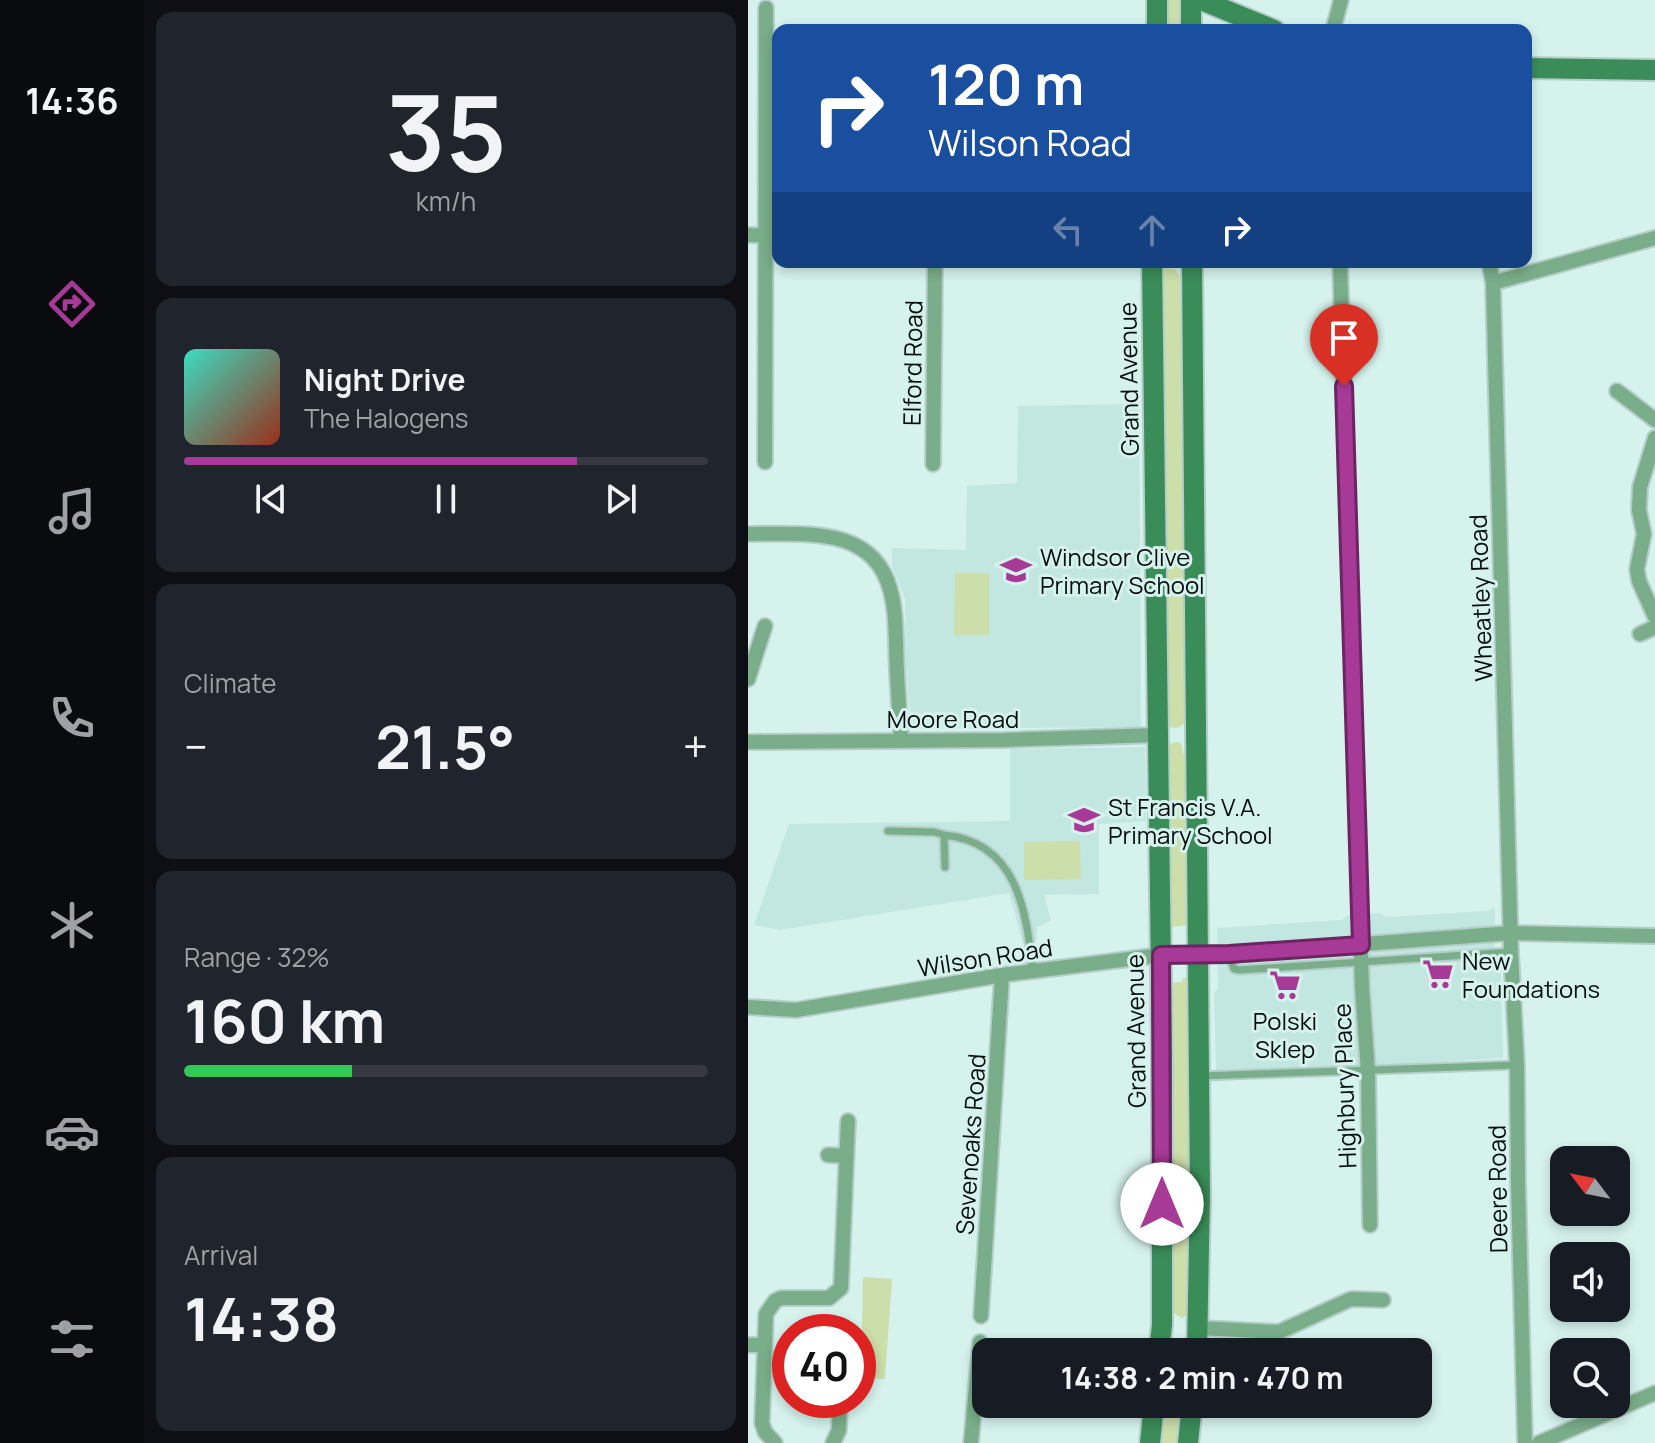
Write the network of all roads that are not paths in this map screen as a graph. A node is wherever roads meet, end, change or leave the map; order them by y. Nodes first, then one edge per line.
1 (1157, 0) edge
2 (1191, 0) edge
3 (1201, 0) edge
4 (1341, 0) edge
5 (766, 8) dead end
6 (1157, 24) edge
7 (1191, 24) edge
8 (1259, 24) edge
9 (1335, 24) edge
10 (1532, 68) edge
11 (1655, 70) edge
12 (748, 235) edge
13 (772, 236) edge
14 (1655, 238) edge
15 (935, 268) edge
16 (1152, 268) edge
17 (1192, 268) edge
18 (1340, 268) edge
19 (1490, 268) edge
20 (1493, 283) junction
21 (1617, 391) dead end
22 (1655, 420) edge
23 (1655, 438) edge
24 (765, 462) dead end
25 (933, 464) dead end
26 (748, 534) edge
27 (1655, 617) edge
28 (765, 626) dead end
29 (1655, 627) edge
30 (1640, 634) dead end
31 (748, 679) edge
32 (1196, 732) junction
33 (1158, 735) junction
34 (901, 740) junction
35 (748, 742) edge
36 (888, 831) dead end
37 (944, 835) junction
38 (945, 867) dead end
39 (1511, 933) junction
40 (1655, 936) edge
41 (1361, 945) junction
42 (1511, 952) junction
43 (1198, 954) junction
44 (1229, 954) junction
45 (1161, 955) junction
46 (1361, 962) junction
47 (1033, 971) junction
48 (1002, 975) junction
49 (748, 1007) edge
50 (1517, 1065) junction
51 (1368, 1071) junction
52 (1199, 1076) junction
53 (848, 1121) dead end
54 (828, 1155) dead end
55 (846, 1156) junction
56 (1370, 1225) dead end
57 (1383, 1300) dead end
58 (981, 1316) dead end
59 (1162, 1325) junction
60 (1199, 1328) junction
61 (1161, 1338) edge
62 (1198, 1338) edge
63 (748, 1345) edge
64 (764, 1345) junction
65 (1655, 1393) edge
66 (839, 1418) edge
67 (973, 1418) edge
68 (1153, 1418) edge
69 (1191, 1418) edge
70 (775, 1443) edge
71 (833, 1443) edge
72 (971, 1443) edge
73 (1150, 1443) edge
74 (1188, 1443) edge
75 (1525, 1443) edge
76 (1539, 1443) edge

1 - 6 street
2 - 7 street
3 - 8 street
4 - 9 street
5 - 13 street
10 - 11 street
12 - 13 street
13 - 24 street
14 - 20 street
15 - 25 street, Elford Road
16 - 33 street, Grand Avenue
17 - 32 street
18 - 41 street, Highbury Place
19 - 20 street, Wheatley Road
20 - 39 street, Wheatley Road
21 - 22 street
23 - 27 street
26 - 34 street
28 - 31 street
29 - 30 street
32 - 33 street
32 - 43 street
33 - 34 street, Moore Road
33 - 45 street, Grand Avenue
34 - 35 street, Moore Road
36 - 37 lane
37 - 38 lane
37 - 47 lane
39 - 40 street, Wilson Road
39 - 41 street, Wilson Road
39 - 42 street, Deere Road
41 - 44 street, Wilson Road
41 - 46 street, Highbury Place
42 - 46 lane, Wilson Road
42 - 50 street, Deere Road
43 - 44 street, Wilson Road
43 - 45 street, Wilson Road
43 - 52 street
44 - 46 lane, Wilson Road
45 - 47 street, Wilson Road
45 - 59 street, Grand Avenue
46 - 51 street, Highbury Place
47 - 48 street, Wilson Road
48 - 49 street, Wilson Road
48 - 58 street, Sevenoaks Road
50 - 51 lane
50 - 75 street, Deere Road
51 - 52 lane
51 - 56 street, Highbury Place
52 - 60 street
53 - 55 street
54 - 55 street
55 - 64 street
57 - 60 street
59 - 60 street
59 - 61 street, Grand Avenue
60 - 62 street
63 - 64 street
64 - 70 street
65 - 76 street
66 - 71 street
67 - 72 street
68 - 73 street
69 - 74 street

